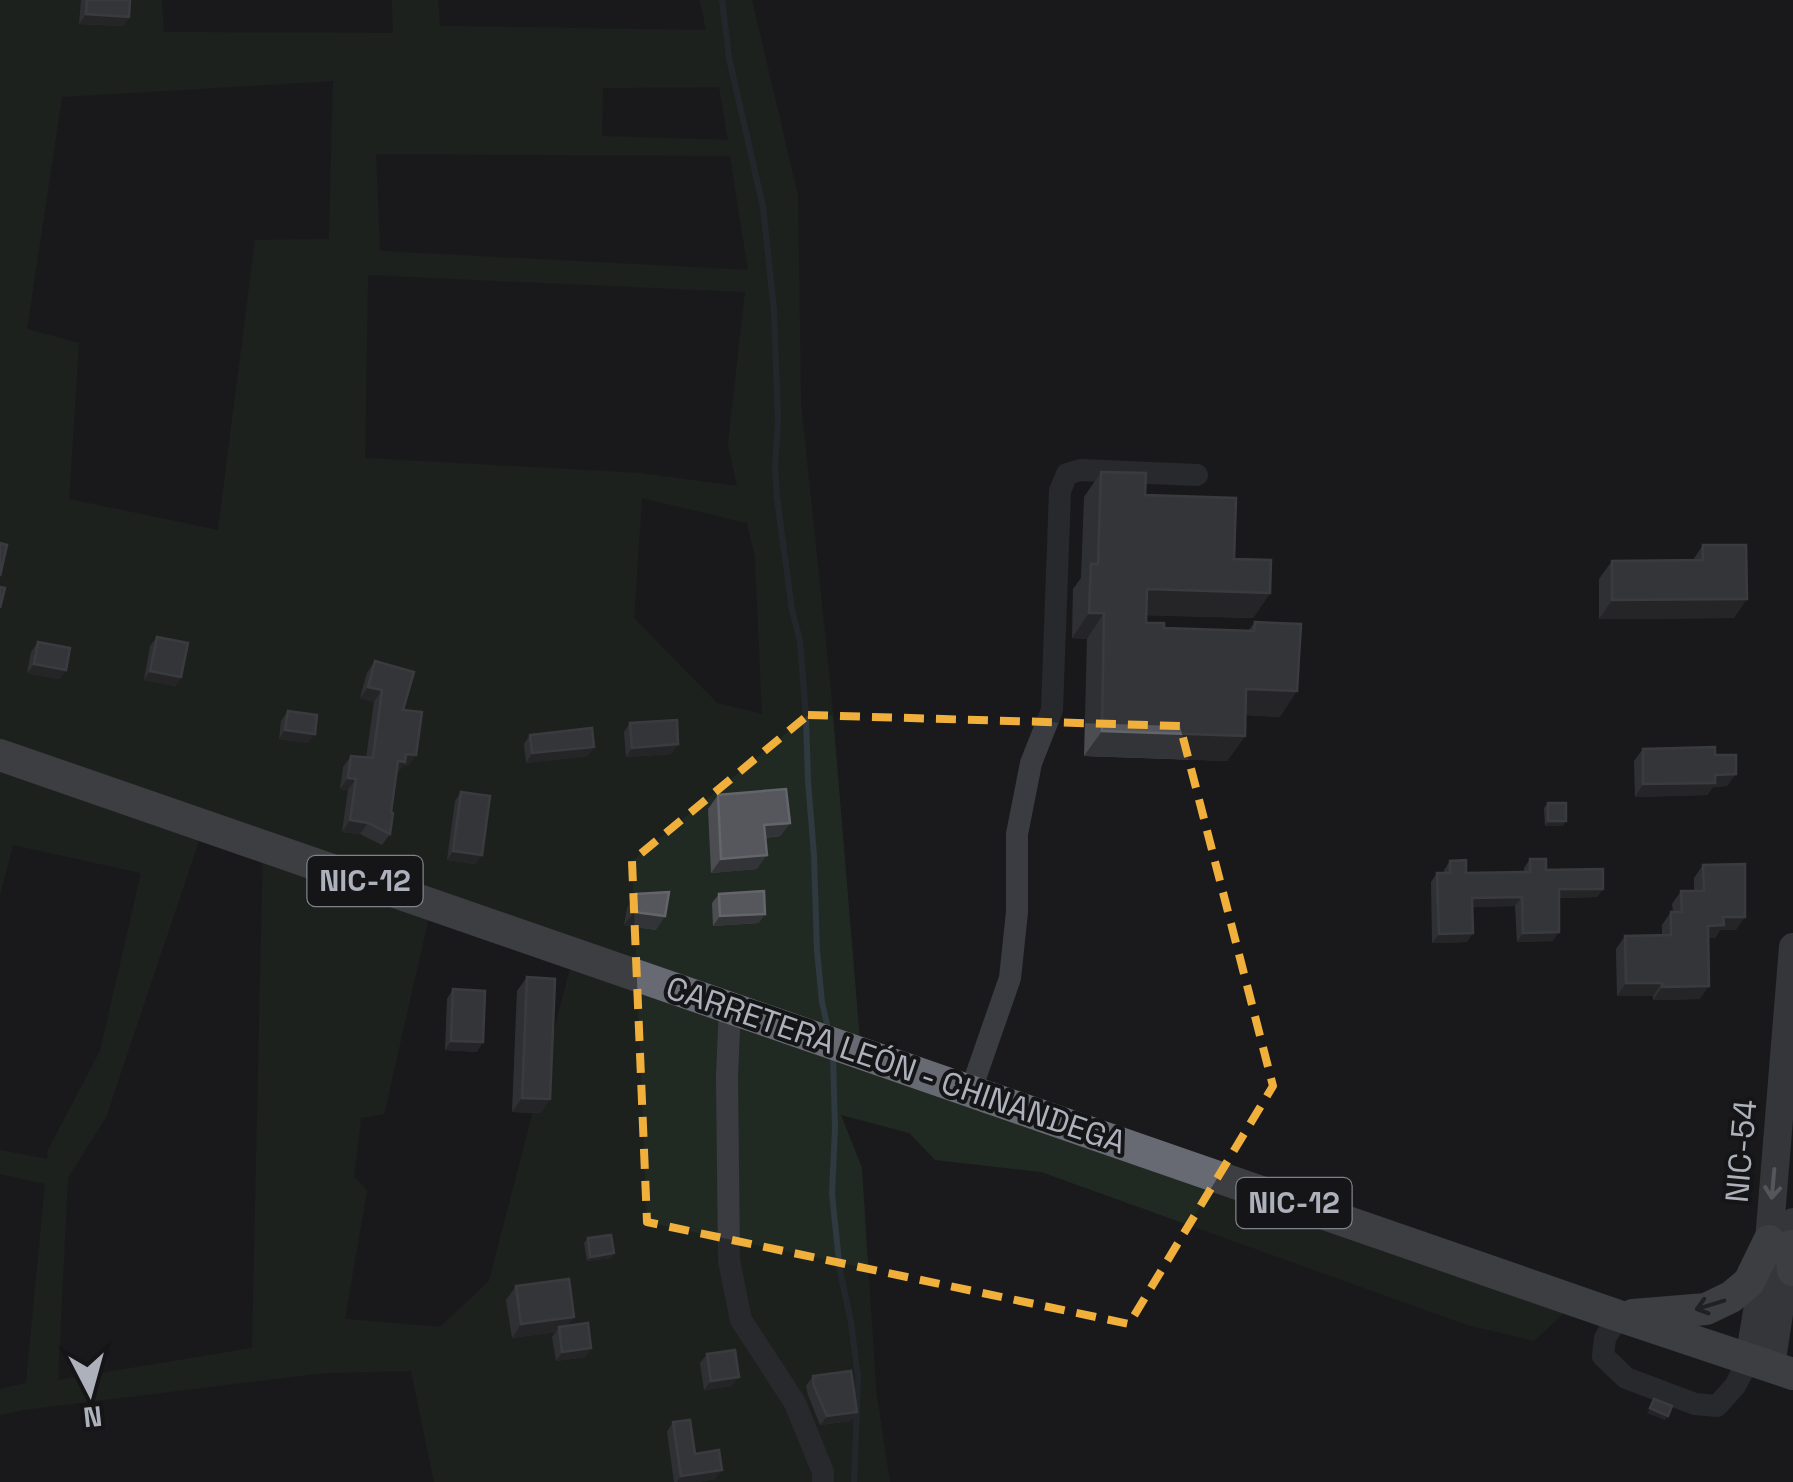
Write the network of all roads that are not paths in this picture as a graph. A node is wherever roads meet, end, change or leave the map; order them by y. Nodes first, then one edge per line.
1 (1197, 475) dead end
2 (0, 755) edge
3 (1793, 947) edge
4 (730, 1007) junction
5 (971, 1090) junction
6 (1786, 1245) edge
7 (1619, 1316) junction
8 (1771, 1366) edge
9 (824, 1482) edge

1 - 5 street
2 - 4 highway, CARRETERA LEÓN - CHINANDEGA / NIC-12
3 -> 6 main road, NIC-54 / NIC-54
4 - 5 highway, CARRETERA LEÓN - CHINANDEGA / NIC-12
4 - 9 street
5 - 7 highway, CARRETERA LEÓN - CHINANDEGA / NIC-12
6 -> 7 highway
6 - 8 main road, NIC-54 / NIC-54
7 - 8 highway, CARRETERA LEÓN - CHINANDEGA / NIC-12
7 - 8 street

